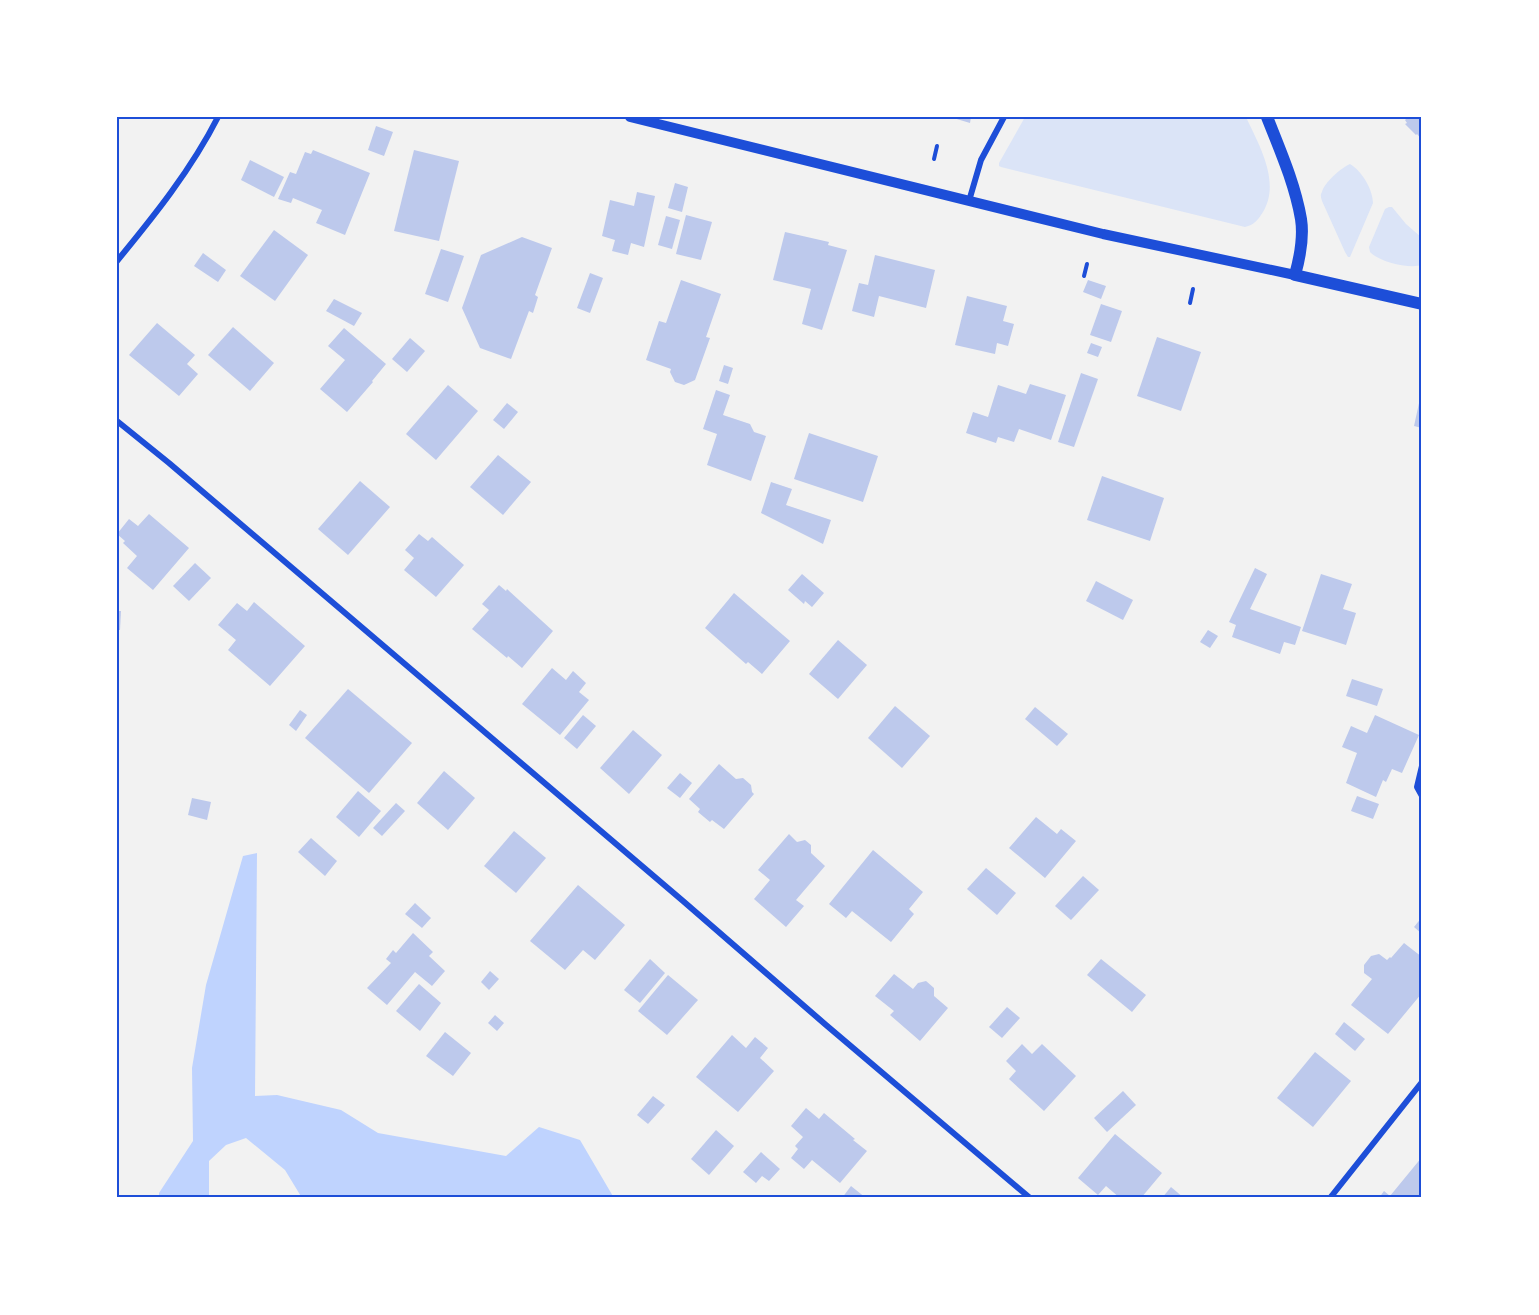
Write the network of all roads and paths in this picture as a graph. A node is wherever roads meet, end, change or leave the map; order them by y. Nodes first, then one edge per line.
1 (218, 117) edge
2 (630, 117) edge
3 (1004, 117) edge
4 (1267, 117) edge
5 (937, 146) dead end
6 (934, 159) dead end
7 (969, 201) junction
8 (117, 261) edge
9 (1088, 264) dead end
10 (1296, 275) junction
11 (1084, 276) dead end
12 (1193, 289) dead end
13 (1190, 303) dead end
14 (1422, 304) edge
15 (117, 421) edge
16 (1422, 766) edge
17 (1422, 796) edge
18 (1422, 1082) edge
19 (1030, 1198) edge
20 (1330, 1198) edge

1 - 8 street
2 - 7 street
3 - 7 street
4 - 10 main road
5 - 6 path
7 - 10 street
9 - 11 path
10 - 14 main road
12 - 13 path
15 - 19 street
16 - 17 street
18 - 20 street

